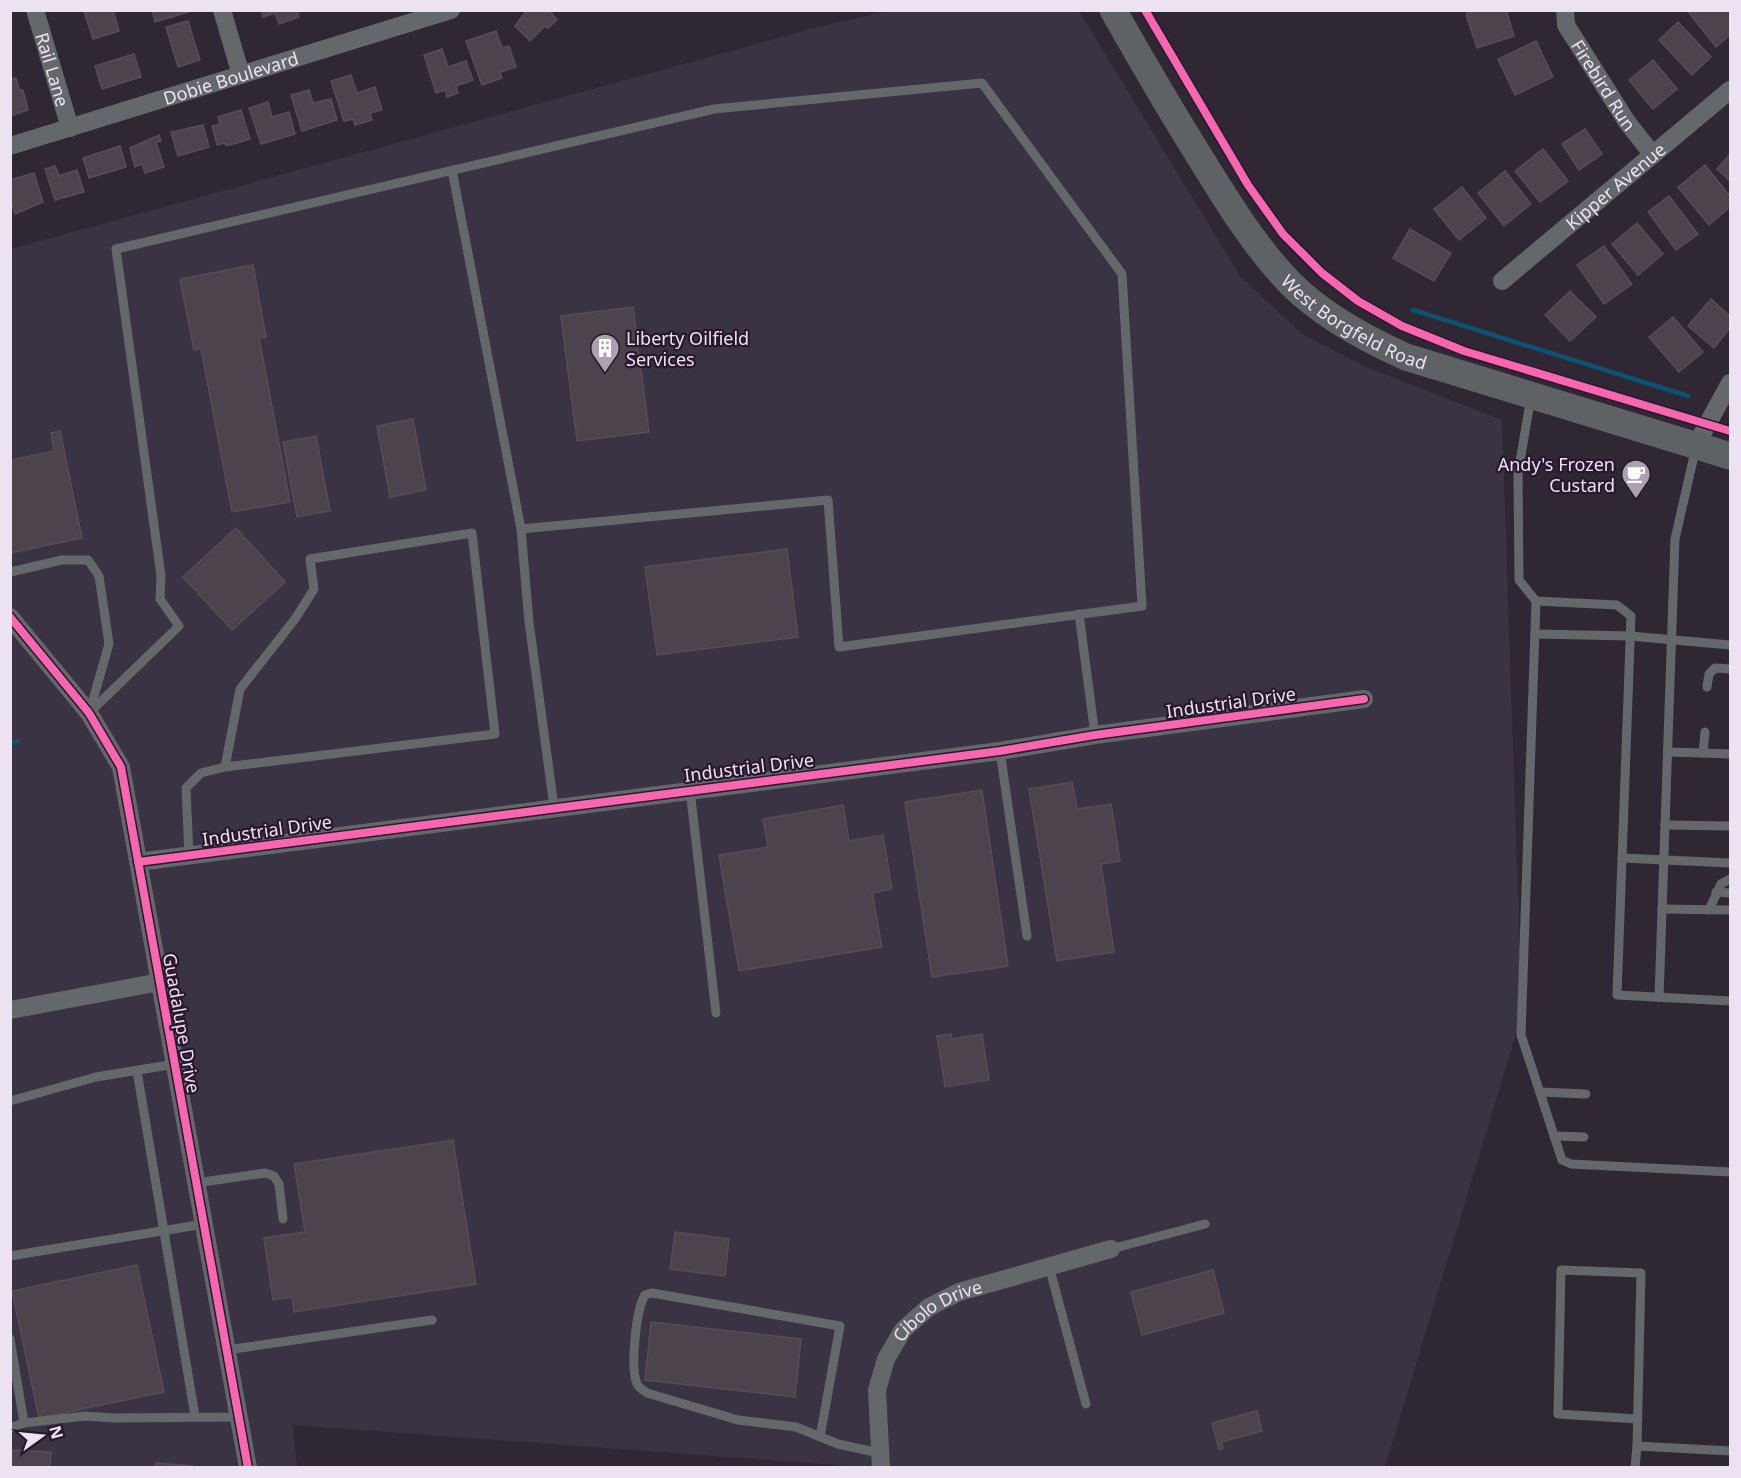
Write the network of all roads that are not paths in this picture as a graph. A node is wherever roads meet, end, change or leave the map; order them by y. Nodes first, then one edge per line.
1 (35, 10) edge
2 (222, 10) edge
3 (451, 10) edge
4 (1113, 10) edge
5 (1565, 10) edge
6 (242, 75) junction
7 (1731, 90) edge
8 (70, 128) junction
9 (10, 146) edge
10 (1653, 155) junction
11 (452, 170) junction
12 (1502, 281) dead end
13 (1731, 383) edge
14 (1532, 395) junction
15 (1696, 445) junction
16 (1731, 456) edge
17 (521, 529) junction
18 (10, 572) edge
19 (1536, 602) junction
20 (1079, 614) junction
21 (10, 617) edge
22 (1534, 634) junction
23 (1630, 636) junction
24 (1671, 641) junction
25 (1731, 645) edge
26 (1731, 669) edge
27 (1707, 687) dead end
28 (1364, 699) dead end
29 (89, 713) junction
30 (1705, 732) dead end
31 (1095, 735) junction
32 (1000, 751) junction
33 (1668, 752) junction
34 (1703, 753) junction
35 (1731, 754) edge
36 (225, 767) junction
37 (690, 790) junction
38 (554, 807) junction
39 (1665, 825) junction
40 (1731, 826) edge
41 (189, 856) junction
42 (1622, 858) junction
43 (1664, 859) junction
44 (138, 862) junction
45 (1731, 863) edge
46 (1731, 879) edge
47 (1716, 892) junction
48 (1731, 893) edge
49 (1662, 909) junction
50 (1709, 910) junction
51 (1731, 910) edge
52 (1027, 936) dead end
53 (160, 981) junction
54 (1659, 998) junction
55 (1731, 1001) edge
56 (10, 1010) edge
57 (716, 1013) dead end
58 (175, 1064) junction
59 (137, 1071) junction
60 (1540, 1092) junction
61 (1586, 1094) dead end
62 (10, 1101) edge
63 (1554, 1136) junction
64 (1584, 1137) dead end
65 (1731, 1172) edge
66 (196, 1183) junction
67 (283, 1219) dead end
68 (204, 1224) junction
69 (1205, 1224) dead end
70 (164, 1229) junction
71 (1111, 1249) joint
72 (10, 1256) edge
73 (1049, 1266) junction
74 (432, 1320) dead end
75 (10, 1338) edge
76 (227, 1350) junction
77 (1086, 1404) dead end
78 (195, 1416) junction
79 (239, 1417) junction
80 (1638, 1419) junction
81 (24, 1423) junction
82 (10, 1428) edge
83 (820, 1437) junction
84 (1637, 1446) junction
85 (1731, 1451) edge
86 (880, 1460) edge
87 (248, 1467) edge
88 (1635, 1467) edge

1 - 8 street, Rail Lane
2 - 6 street
3 - 6 street, Dobie Boulevard
4 - 14 street, West Borgfeld Road
5 - 10 street, Firebird Run
6 - 8 street, Dobie Boulevard
7 - 10 street, Kipper Avenue
8 - 9 street, Dobie Boulevard
10 - 12 street, Kipper Avenue
11 - 17 lane
11 - 20 lane
11 - 29 lane
13 - 15 street
14 - 15 street, West Borgfeld Road
14 - 19 lane
15 - 16 street, West Borgfeld Road
15 - 24 lane
17 - 20 lane
17 - 38 lane
18 - 29 lane
19 - 22 lane
19 - 23 lane
20 - 31 lane
21 - 29 street, Guadalupe Drive
22 - 23 lane
22 - 60 lane
23 - 24 lane
23 - 42 lane
24 - 25 lane
24 - 33 lane
26 - 27 lane
28 - 31 street, Industrial Drive
29 - 44 street, Guadalupe Drive
30 - 34 lane
31 - 32 street, Industrial Drive
32 - 37 street, Industrial Drive
32 - 52 lane
33 - 34 lane
33 - 39 lane
34 - 35 lane
36 - 36 lane
36 - 41 lane
37 - 38 street, Industrial Drive
37 - 57 lane
38 - 41 street, Industrial Drive
39 - 40 lane
39 - 43 lane
41 - 44 street, Industrial Drive
42 - 43 lane
42 - 54 lane
43 - 45 lane
43 - 49 lane
44 - 53 street, Guadalupe Drive
46 - 47 lane
47 - 48 lane
47 - 50 lane
49 - 50 lane
49 - 54 lane
50 - 51 lane
53 - 56 street
53 - 58 street, Guadalupe Drive
54 - 55 lane
58 - 59 lane
58 - 66 street, Guadalupe Drive
59 - 62 lane
59 - 70 lane
60 - 61 lane
60 - 63 lane
63 - 64 lane
63 - 65 lane
66 - 67 lane
66 - 68 street, Guadalupe Drive
68 - 70 lane
68 - 76 street, Guadalupe Drive
69 - 71 lane
70 - 72 lane
70 - 78 lane
71 - 73 street, Cibolo Drive
73 - 77 lane
73 - 86 street, Cibolo Drive
74 - 76 lane
75 - 81 lane
76 - 79 street, Guadalupe Drive
78 - 79 lane
78 - 81 lane
79 - 87 street, Guadalupe Drive
80 - 80 lane
80 - 84 lane
81 - 82 lane
83 - 83 lane
83 - 86 lane
84 - 85 lane
84 - 88 lane

